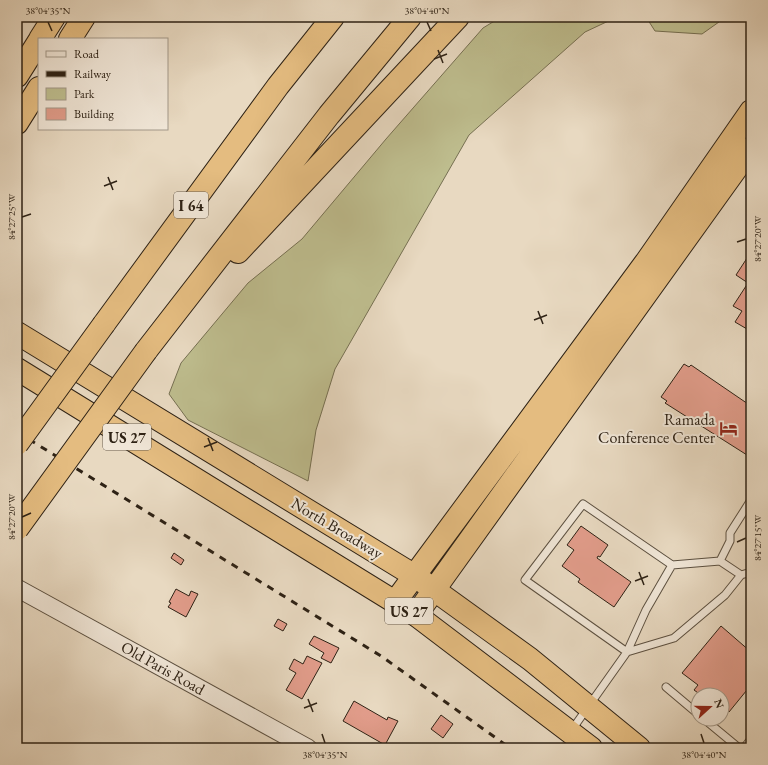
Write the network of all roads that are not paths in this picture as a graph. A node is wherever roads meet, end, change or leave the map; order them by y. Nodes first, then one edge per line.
1 (54, 17) edge
2 (84, 17) edge
3 (333, 17) edge
4 (410, 17) edge
5 (458, 17) edge
6 (41, 38) edge
7 (71, 38) edge
8 (38, 43) edge
9 (17, 76) edge
10 (38, 90) edge
11 (751, 112) edge
12 (17, 123) edge
13 (751, 148) edge
14 (182, 305) junction
15 (17, 333) edge
16 (17, 369) edge
17 (17, 444) edge
18 (751, 500) edge
19 (17, 529) edge
20 (720, 561) junction
21 (672, 565) junction
22 (751, 572) edge
23 (741, 575) junction
24 (415, 576) junction
25 (17, 588) edge
26 (434, 589) junction
27 (395, 602) junction
28 (416, 615) junction
29 (627, 652) junction
30 (666, 687) dead end
31 (589, 706) junction
32 (690, 707) edge
33 (714, 727) edge
34 (571, 731) junction
35 (751, 740) edge
36 (308, 748) edge
37 (591, 748) edge
38 (639, 748) edge
39 (739, 748) edge
40 (744, 748) edge

1 - 6 highway
2 - 7 highway
3 - 17 highway, I 64, bridge
4 - 14 highway
5 - 14 highway
8 - 9 highway
10 - 12 highway
11 - 24 highway
13 - 26 highway
14 - 19 highway, bridge
15 - 24 highway, North Broadway / US 27
16 - 27 highway, North Broadway / US 27
18 - 20 lane
20 - 21 lane
20 - 23 lane
21 - 29 lane
21 - 29 lane
22 - 23 lane
23 - 29 lane
24 - 26 highway, North Broadway / US 27
24 - 27 highway
25 - 36 street, Old Paris Road
26 - 28 highway
26 - 31 highway, North Broadway / US 27
27 - 28 highway, North Broadway / US 27
28 - 34 highway, North Broadway / US 27
29 - 31 lane
30 - 32 lane
31 - 34 lane
31 - 38 highway, North Broadway / US 27
33 - 39 lane
34 - 37 highway, North Broadway / US 27
35 - 40 lane

